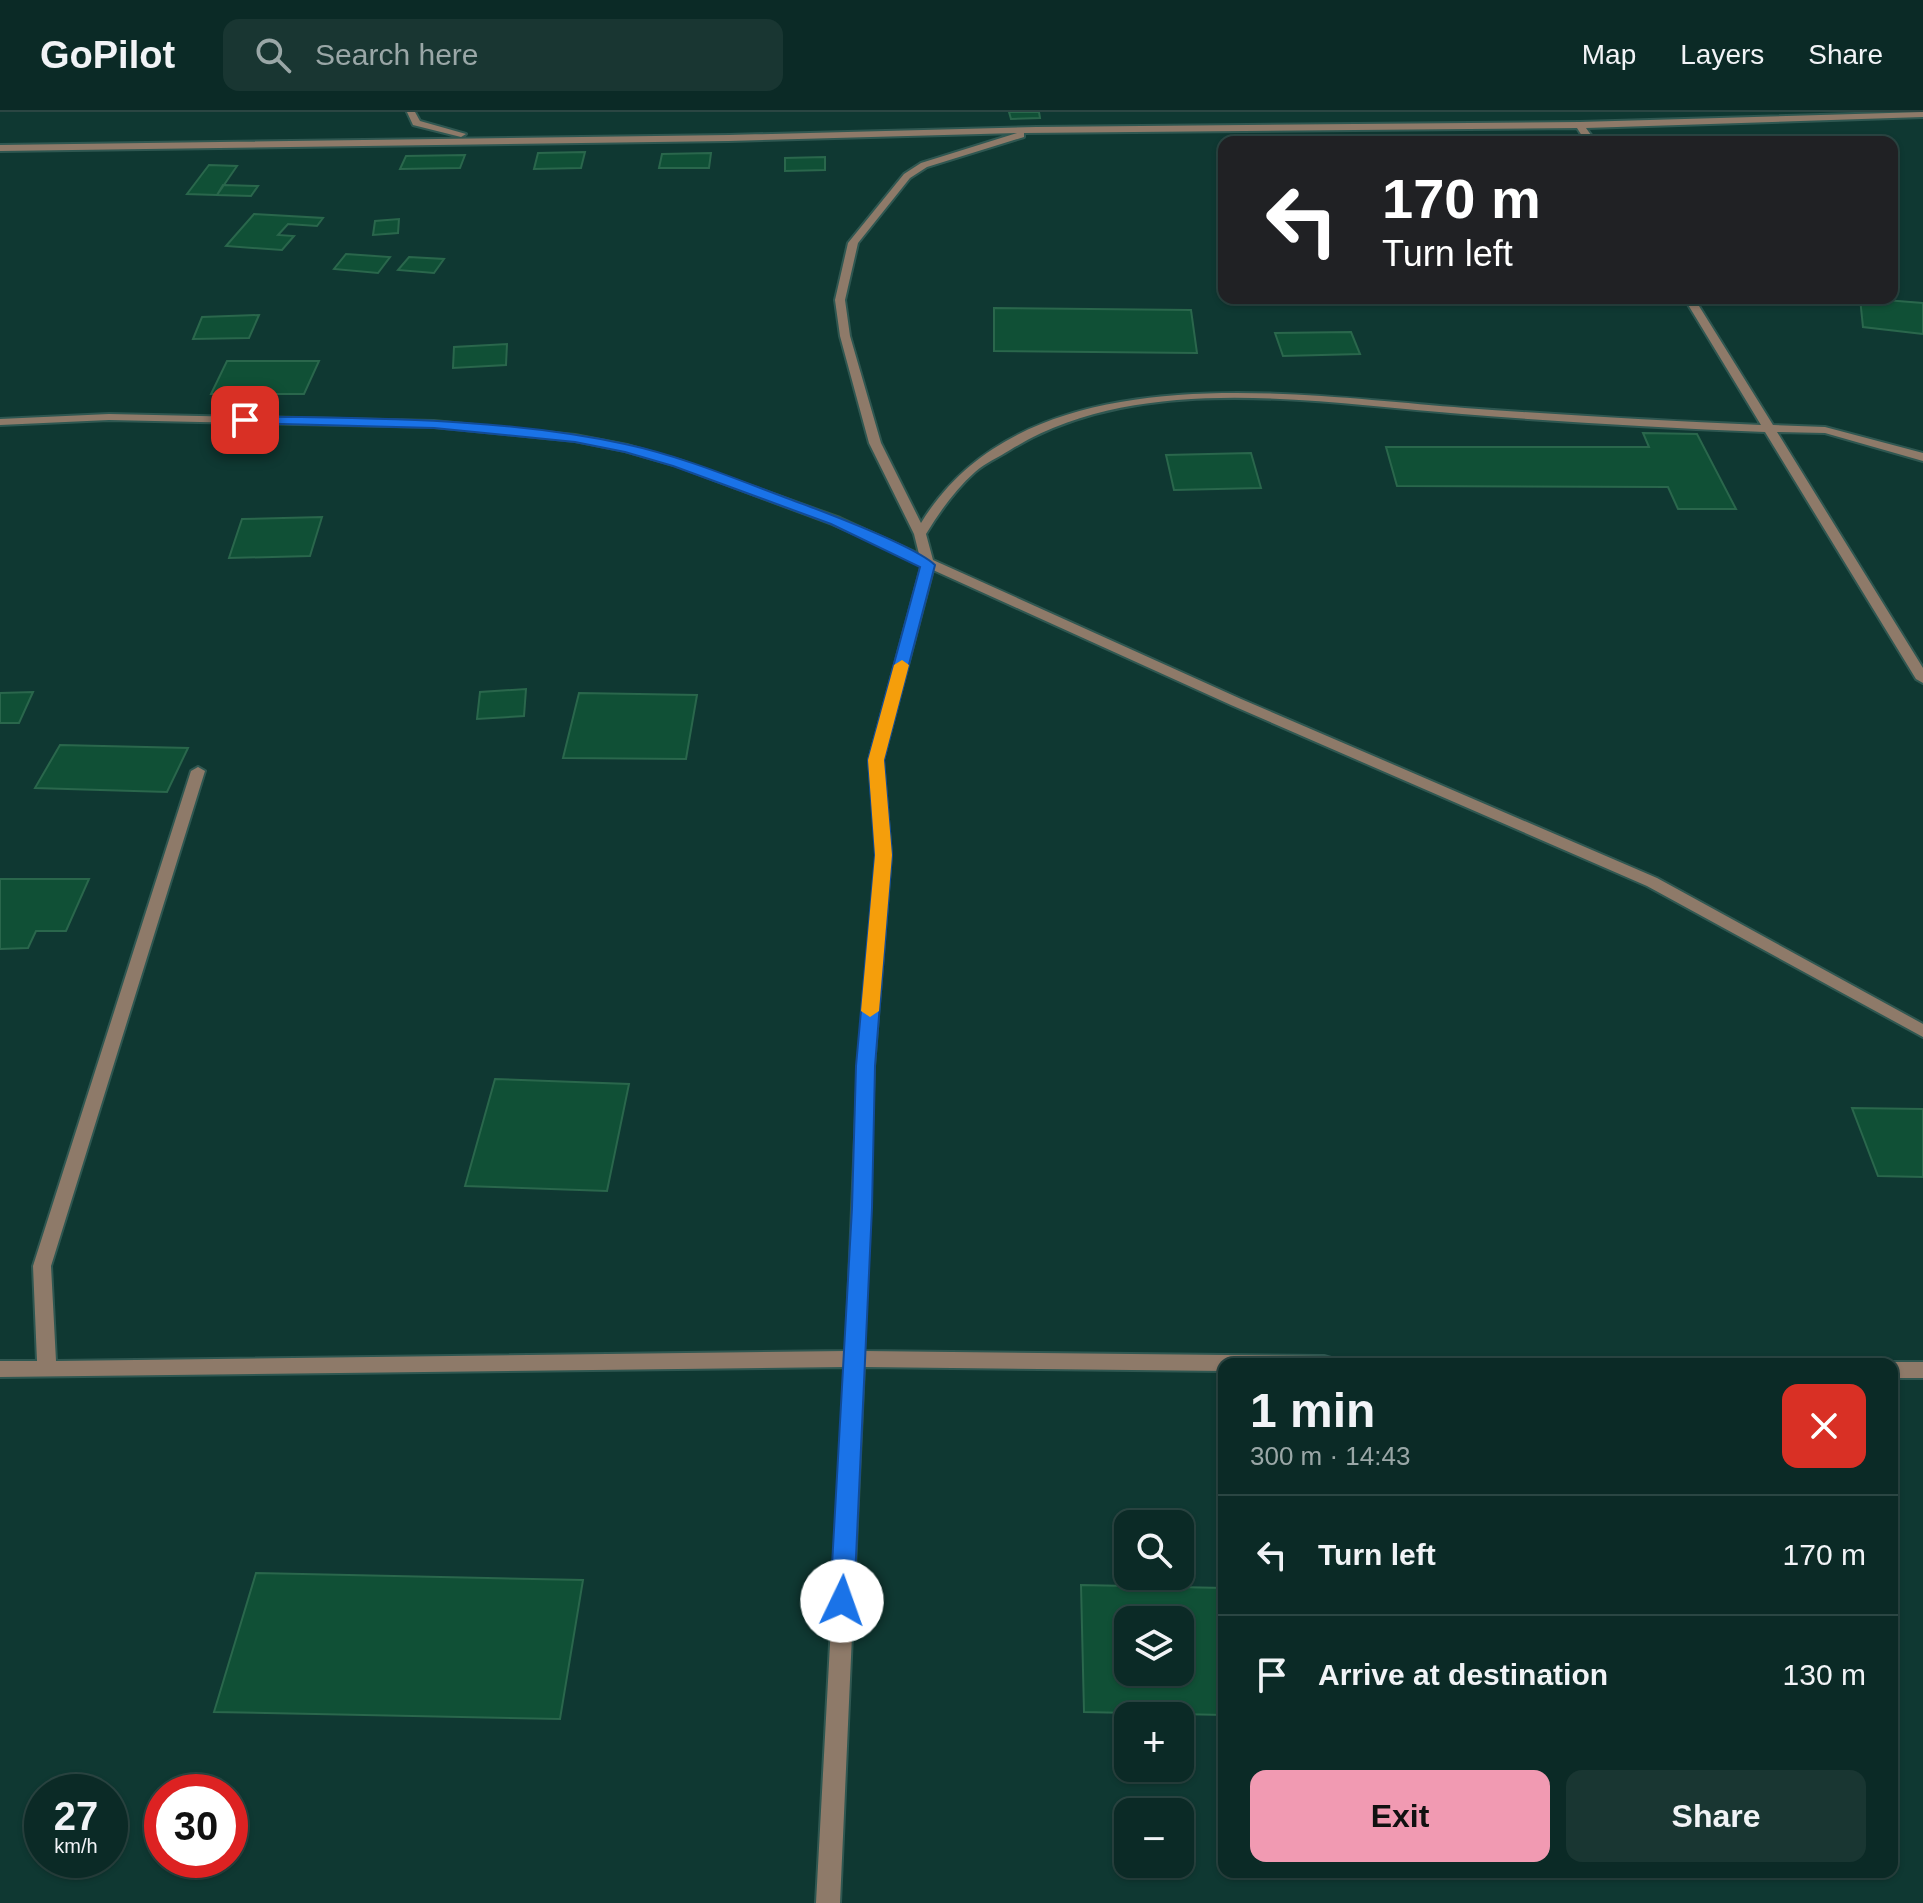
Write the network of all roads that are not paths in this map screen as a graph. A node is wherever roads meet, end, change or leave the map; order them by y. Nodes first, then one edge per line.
1 (411, 112) edge
2 (1923, 114) edge
3 (1580, 125) junction
4 (1036, 130) junction
5 (1587, 136) edge
6 (485, 139) junction
7 (0, 148) edge
8 (1693, 304) edge
9 (0, 422) edge
10 (1771, 428) junction
11 (1923, 457) edge
12 (920, 534) junction
13 (928, 565) junction
14 (1923, 679) edge
15 (198, 771) dead end
16 (1923, 1031) edge
17 (853, 1359) junction
18 (1218, 1363) edge
19 (0, 1369) edge
20 (47, 1369) junction
21 (1898, 1370) edge
22 (1923, 1370) edge
23 (828, 1903) edge

1 - 6 street
2 - 3 street
3 - 4 street
3 - 5 street
4 - 6 street
4 - 12 street
6 - 7 street
8 - 10 street
9 - 13 street
10 - 11 street
10 - 12 street
10 - 14 street
12 - 13 street
13 - 16 street
13 - 17 street
15 - 20 street
17 - 18 street
17 - 20 street
17 - 23 street
19 - 20 street
21 - 22 street

